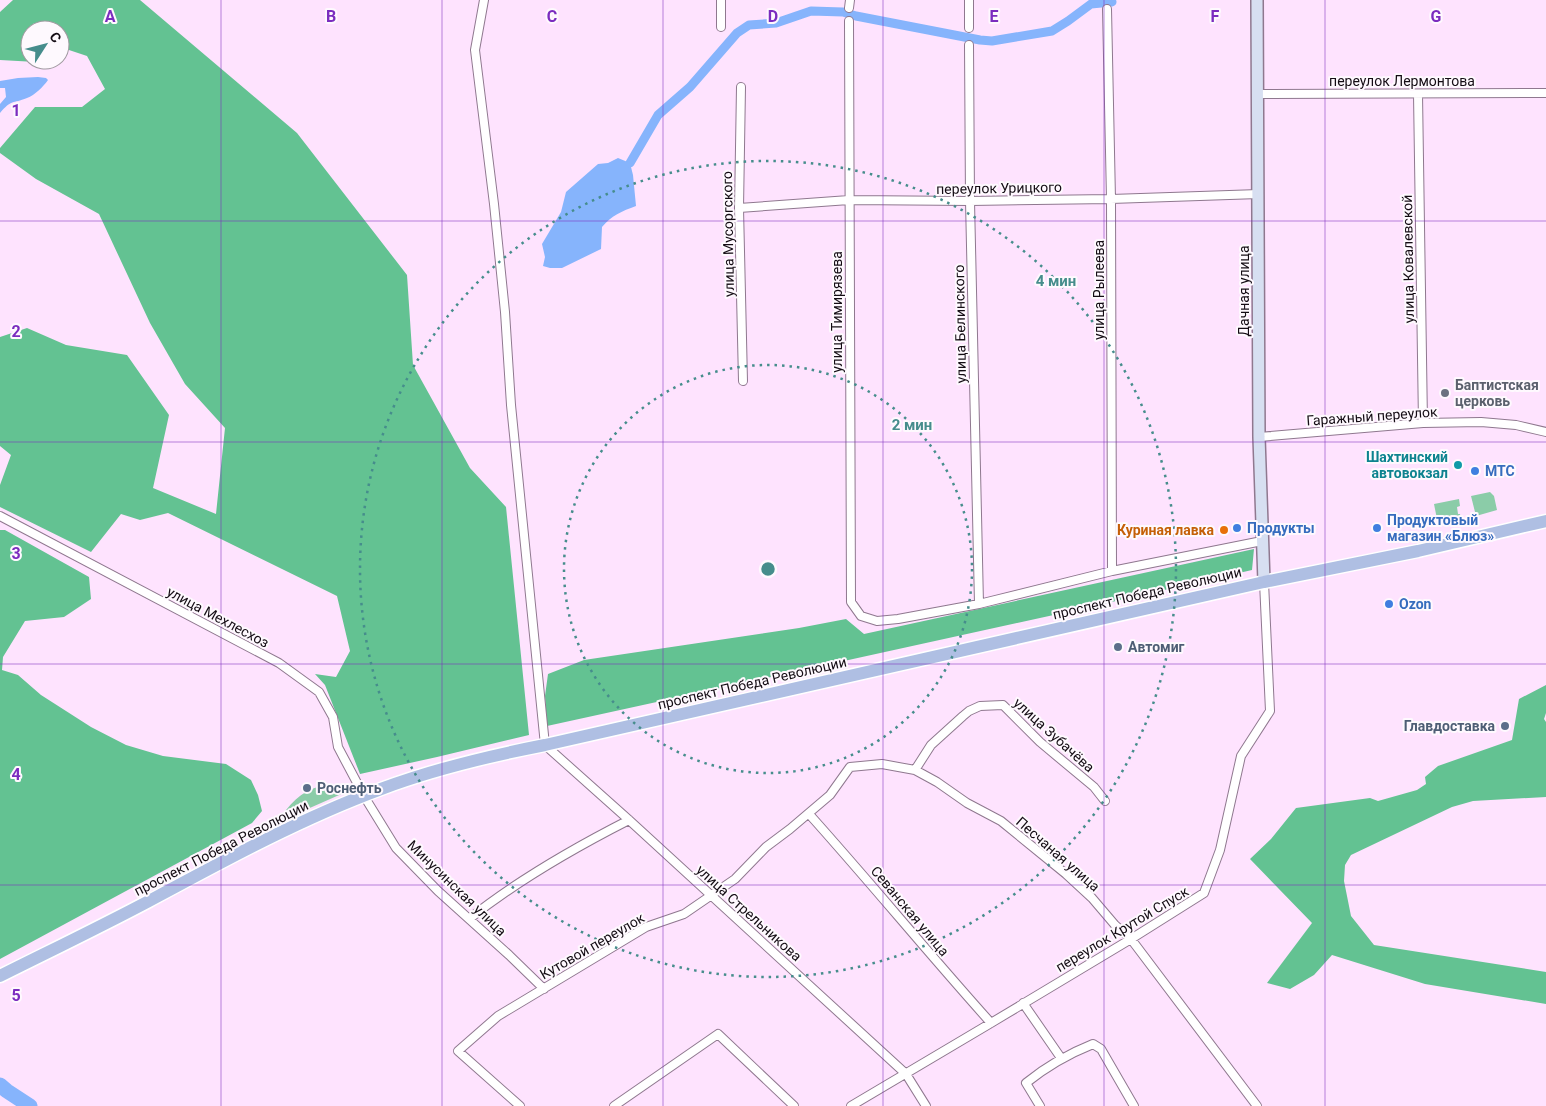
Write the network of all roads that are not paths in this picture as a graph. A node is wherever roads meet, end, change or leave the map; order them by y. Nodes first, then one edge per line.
1 (484, 0) edge
2 (721, 0) edge
3 (969, 0) edge
4 (1257, 0) edge
5 (1107, 9) dead end
6 (849, 21) dead end
7 (720, 27) dead end
8 (969, 28) dead end
9 (969, 45) dead end
10 (741, 87) dead end
11 (1546, 93) edge
12 (1257, 94) junction
13 (1418, 94) junction
14 (1259, 194) junction
15 (1111, 199) junction
16 (849, 200) junction
17 (970, 201) junction
18 (739, 208) junction
19 (743, 381) dead end
20 (1423, 423) junction
21 (1546, 432) edge
22 (1259, 437) junction
23 (0, 516) edge
24 (1546, 521) edge
25 (1262, 541) junction
26 (1112, 571) junction
27 (1264, 582) junction
28 (979, 604) junction
29 (545, 745) junction
30 (850, 767) joint
31 (915, 770) junction
32 (364, 796) junction
33 (1105, 801) dead end
34 (809, 814) junction
35 (630, 820) junction
36 (711, 896) junction
37 (469, 919) junction
38 (1131, 939) junction
39 (0, 976) edge
40 (544, 989) junction
41 (1023, 1003) junction
42 (991, 1023) junction
43 (1061, 1058) junction
44 (906, 1074) junction
45 (520, 1106) edge
46 (614, 1106) edge
47 (794, 1106) edge
48 (850, 1106) edge
49 (926, 1106) edge
50 (1040, 1106) edge
51 (1134, 1106) edge
52 (1257, 1106) edge

1 - 29 street
2 - 7 street
3 - 8 street
4 - 12 street, Дачная улица
5 - 15 street, улица Рылеева
6 - 16 street, улица Тимирязева
9 - 17 street, улица Белинского
10 - 18 street, улица Мусоргского
11 - 13 street, переулок Лермонтова
12 - 13 street, переулок Лермонтова
12 - 14 street, Дачная улица
13 - 20 street, улица Ковалевской
14 - 15 street, переулок Урицкого
14 - 22 street, Дачная улица
15 - 17 street, переулок Урицкого
15 - 26 street, улица Рылеева
16 - 17 street, переулок Урицкого
16 - 18 street, переулок Урицкого
16 - 28 street, улица Тимирязева
17 - 28 street, улица Белинского
18 - 19 street, улица Мусоргского
20 - 21 street, Гаражный переулок
20 - 22 street, Гаражный переулок
22 - 25 street, Дачная улица
23 - 32 street, улица Мехлесхоз
24 - 27 main road, проспект Победа Революции
25 - 26 street
25 - 27 street, Дачная улица
26 - 28 street
27 - 29 main road, проспект Победа Революции
27 - 38 street, переулок Крутой Спуск
29 - 32 main road, проспект Победа Революции
29 - 35 street, улица Стрельникова
30 - 31 street, Песчаная улица
30 - 34 street, Кутовой переулок
31 - 33 street, улица Зубачёва
31 - 38 street, Песчаная улица
32 - 37 street, Минусинская улица
32 - 39 main road, проспект Победа Революции
34 - 36 street, Кутовой переулок
34 - 42 street, Севанская улица
35 - 36 street, улица Стрельникова
35 - 37 street
36 - 40 street, Кутовой переулок
36 - 44 street, улица Стрельникова
37 - 40 street, Минусинская улица
38 - 41 street, переулок Крутой Спуск
38 - 52 street, Песчаная улица
40 - 45 street, Кутовой переулок
41 - 42 street, переулок Крутой Спуск
41 - 43 street
42 - 44 street, переулок Крутой Спуск
43 - 50 street
43 - 51 street
44 - 48 street, переулок Крутой Спуск
44 - 49 street, улица Стрельникова
46 - 47 street

